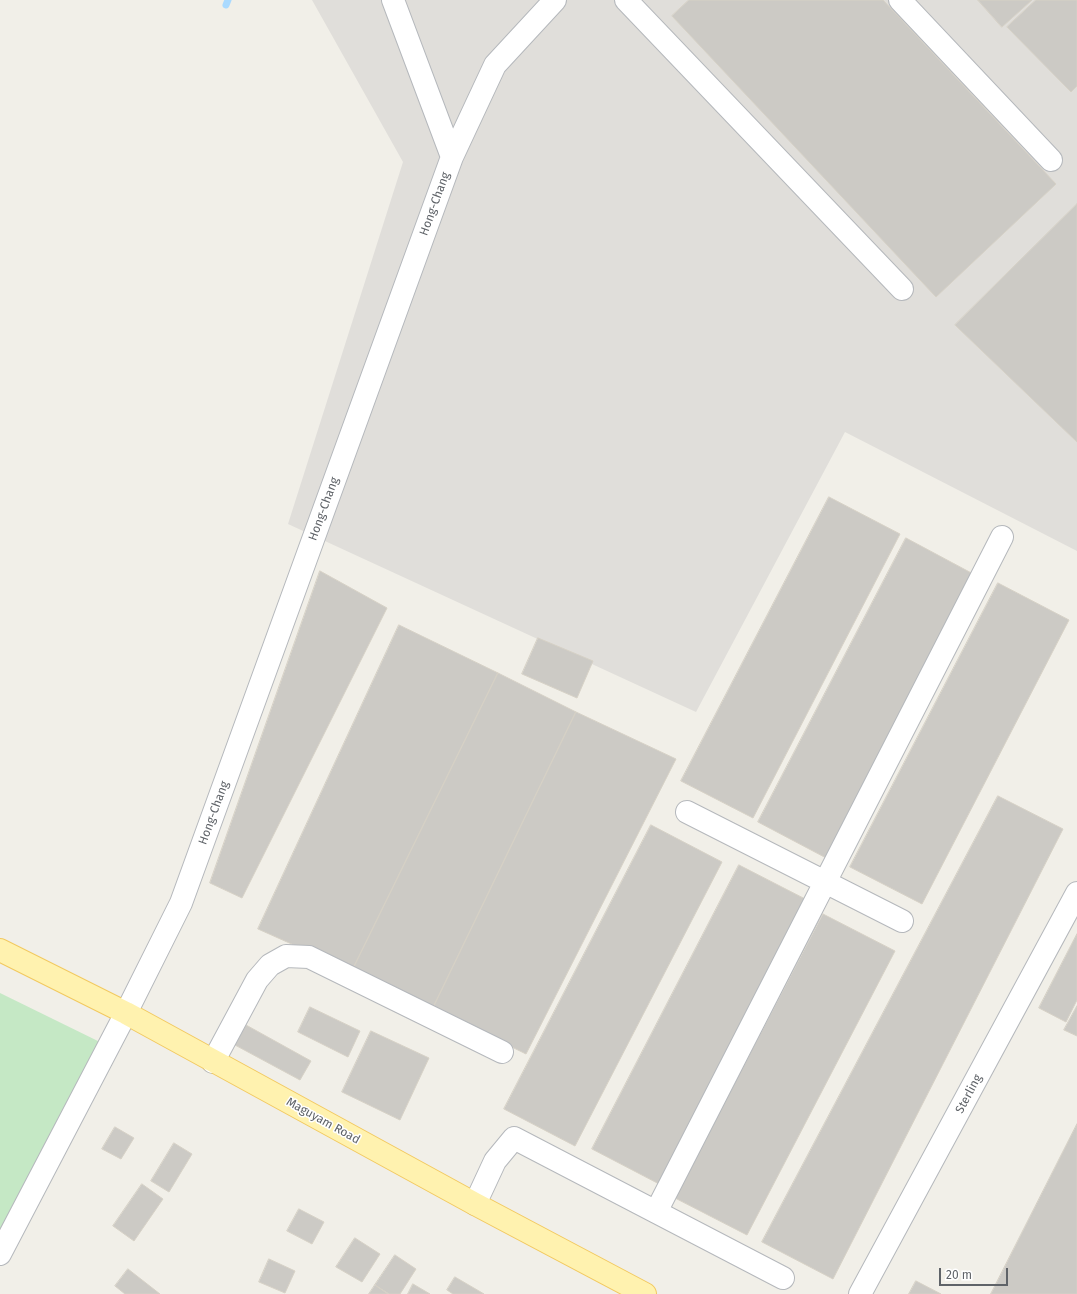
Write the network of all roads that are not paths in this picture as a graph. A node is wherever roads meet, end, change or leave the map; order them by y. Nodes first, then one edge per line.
1 (393, 0) edge
2 (555, 0) edge
3 (626, 0) edge
4 (900, 0) edge
5 (452, 157) junction
6 (1051, 160) dead end
7 (902, 289) dead end
8 (1002, 537) dead end
9 (687, 812) dead end
10 (826, 883) junction
11 (1077, 893) edge
12 (902, 921) dead end
13 (0, 950) edge
14 (126, 1013) junction
15 (502, 1052) dead end
16 (213, 1062) junction
17 (475, 1204) junction
18 (656, 1212) junction
19 (0, 1254) edge
20 (783, 1278) dead end
21 (645, 1294) edge
22 (860, 1294) edge

1 - 5 street, Hong-Chang
2 - 5 street
3 - 7 street
4 - 6 street
5 - 14 street, Hong-Chang
8 - 10 street
9 - 10 street
10 - 12 street
10 - 18 street
11 - 22 street, Sterling
13 - 14 main road, Maguyam Road
14 - 16 main road, Maguyam Road
14 - 19 street, Hong-Chang
15 - 16 street
16 - 17 main road, Maguyam Road
17 - 18 street
17 - 21 main road, Maguyam Road
18 - 20 street

